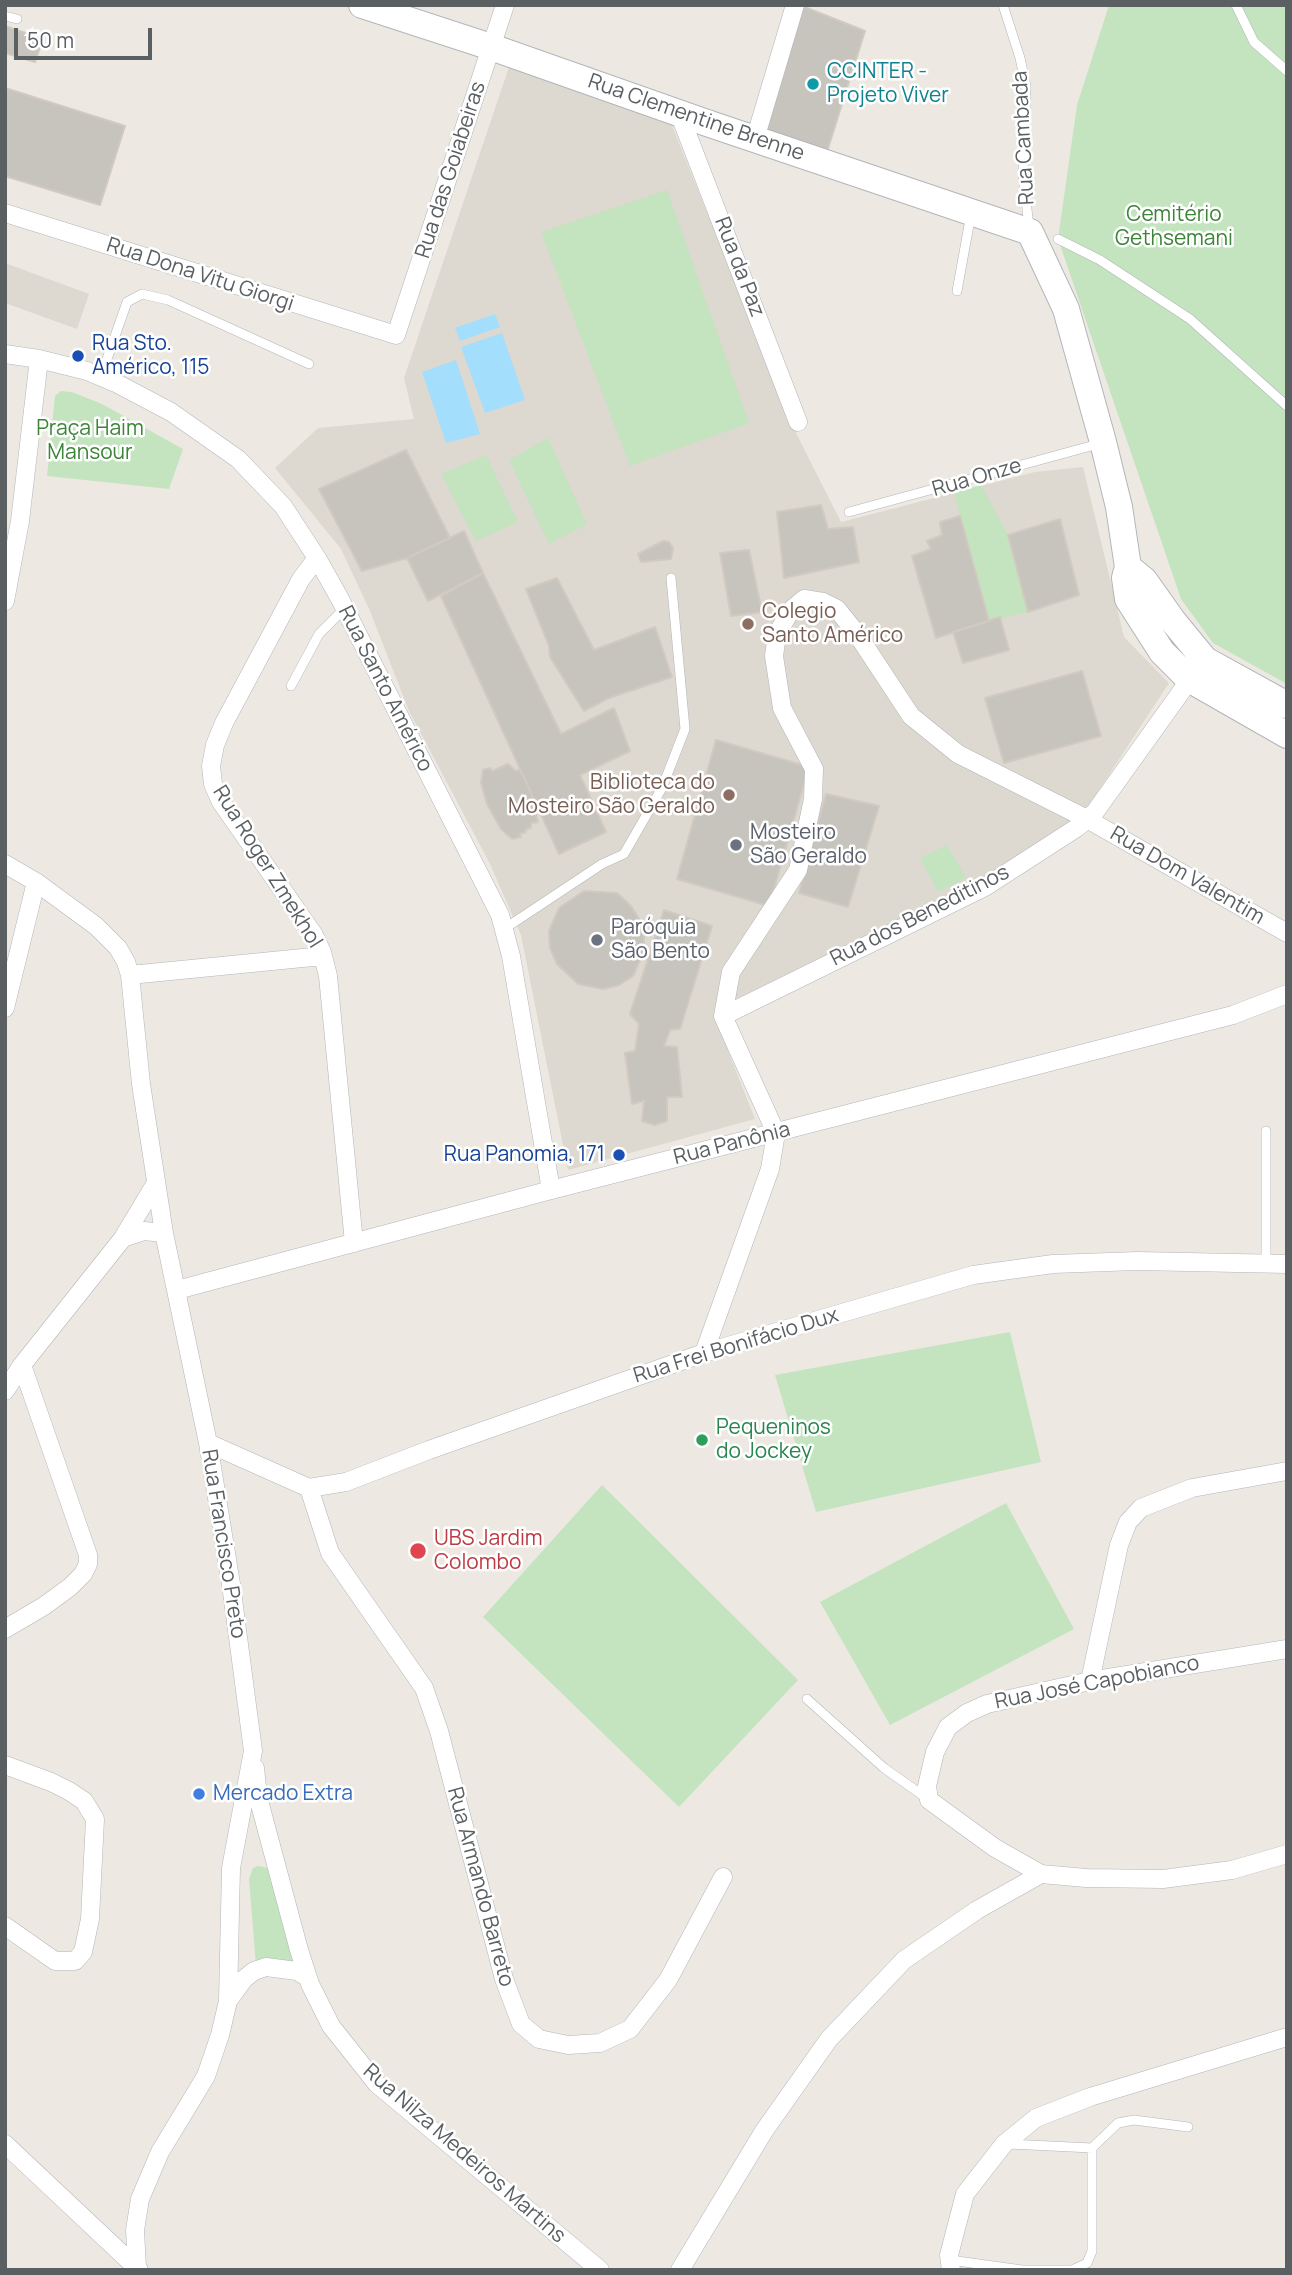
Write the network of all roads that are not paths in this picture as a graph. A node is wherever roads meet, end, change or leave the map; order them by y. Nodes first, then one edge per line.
1 (362, 5) edge
2 (505, 5) edge
3 (795, 5) edge
4 (1003, 5) edge
5 (1236, 5) edge
6 (5, 16) edge
7 (17, 19) dead end
8 (491, 47) junction
9 (1287, 71) edge
10 (679, 113) junction
11 (755, 139) junction
12 (5, 212) edge
13 (972, 212) junction
14 (1030, 232) junction
15 (1058, 239) dead end
16 (957, 291) dead end
17 (396, 335) joint
18 (5, 354) edge
19 (39, 359) junction
20 (309, 364) dead end
21 (101, 376) junction
22 (1287, 406) edge
23 (798, 422) dead end
24 (1103, 442) junction
25 (849, 512) dead end
26 (317, 558) junction
27 (671, 578) dead end
28 (5, 601) edge
29 (345, 608) junction
30 (1197, 670) junction
31 (291, 686) dead end
32 (1287, 705) edge
33 (1287, 735) edge
34 (1087, 819) junction
35 (5, 864) edge
36 (36, 882) junction
37 (504, 929) junction
38 (1287, 933) edge
39 (323, 956) junction
40 (130, 975) junction
41 (1287, 994) edge
42 (5, 1008) edge
43 (723, 1016) junction
44 (1266, 1131) dead end
45 (776, 1133) junction
46 (156, 1183) junction
47 (551, 1190) junction
48 (144, 1204) junction
49 (144, 1231) junction
50 (164, 1233) junction
51 (123, 1238) junction
52 (354, 1243) junction
53 (1266, 1264) junction
54 (1287, 1264) edge
55 (177, 1290) junction
56 (704, 1353) junction
57 (22, 1365) junction
58 (5, 1391) edge
59 (208, 1443) junction
60 (1287, 1471) edge
61 (309, 1488) junction
62 (5, 1629) edge
63 (1287, 1649) edge
64 (1090, 1681) junction
65 (807, 1699) dead end
66 (253, 1751) junction
67 (5, 1765) edge
68 (929, 1800) junction
69 (1287, 1854) edge
70 (1041, 1874) junction
71 (723, 1877) dead end
72 (5, 1926) edge
73 (308, 1978) junction
74 (228, 2001) junction
75 (1287, 2037) edge
76 (1188, 2127) dead end
77 (5, 2144) edge
78 (1003, 2144) junction
79 (1092, 2148) junction
80 (951, 2265) edge
81 (138, 2269) edge
82 (600, 2270) edge
83 (680, 2270) edge

1 - 8 street, Rua Clementine Brenne
2 - 8 street, Rua das Goiabeiras
3 - 11 street
4 - 14 lane, Rua Cambada
5 - 9 lane
6 - 7 lane
8 - 10 street, Rua Clementine Brenne
8 - 17 street, Rua das Goiabeiras
10 - 11 street, Rua Clementine Brenne
10 - 23 street, Rua da Paz
11 - 13 street, Rua Clementine Brenne
12 - 17 street, Rua Dona Vitu Giorgi
13 - 14 street, Rua Clementine Brenne
13 - 16 lane
14 - 24 street
15 - 22 lane
18 - 19 street, Rua Santo Américo
19 - 21 street, Rua Santo Américo
19 - 28 street
20 - 21 lane
21 - 26 street, Rua Santo Américo
24 - 25 lane, Rua Onze
24 - 30 street
26 - 29 street, Rua Santo Américo
26 - 39 street, Rua Roger Zmekhol
27 - 37 lane
29 - 31 lane
29 - 37 street, Rua Santo Américo
30 - 32 street
30 - 33 street
30 - 34 street, Rua dos Beneditinos
34 - 38 street, Rua Dom Valentim
34 - 43 street, Rua dos Beneditinos
34 - 43 street, Rua Dom Valentim
35 - 36 street, Rua Francisco Preto
36 - 40 street, Rua Francisco Preto
36 - 42 street
37 - 47 street, Rua Santo Américo
39 - 40 street
39 - 52 street, Rua Roger Zmekhol
40 - 46 street, Rua Francisco Preto
41 - 45 street, Rua Panônia
43 - 45 street
44 - 53 lane
45 - 47 street, Rua Panônia
45 - 56 street
46 - 48 street
46 - 50 street, Rua Francisco Preto
47 - 52 street, Rua Panônia
48 - 49 street
48 - 51 street
49 - 50 street
49 - 51 street
50 - 55 street, Rua Francisco Preto
51 - 57 street
52 - 55 street, Rua Panônia
53 - 54 street, Rua Frei Bonifácio Dux
53 - 56 street, Rua Frei Bonifácio Dux
55 - 59 street, Rua Francisco Preto
56 - 61 street, Rua Frei Bonifácio Dux
57 - 58 street
57 - 62 street
59 - 61 street
59 - 66 street, Rua Francisco Preto
60 - 64 street
61 - 71 street, Rua Armando Barreto
63 - 64 street, Rua José Capobianco
64 - 68 street, Rua José Capobianco
65 - 68 lane
66 - 73 street, Rua Nilza Medeiros Martins
66 - 74 street, Rua Francisco Preto
67 - 72 street
68 - 70 street
69 - 70 street
70 - 83 street
73 - 74 street
73 - 82 street, Rua Nilza Medeiros Martins
74 - 81 street, Rua Francisco Preto
75 - 78 street
76 - 79 lane
77 - 81 street
78 - 79 lane
78 - 80 street
79 - 80 lane

